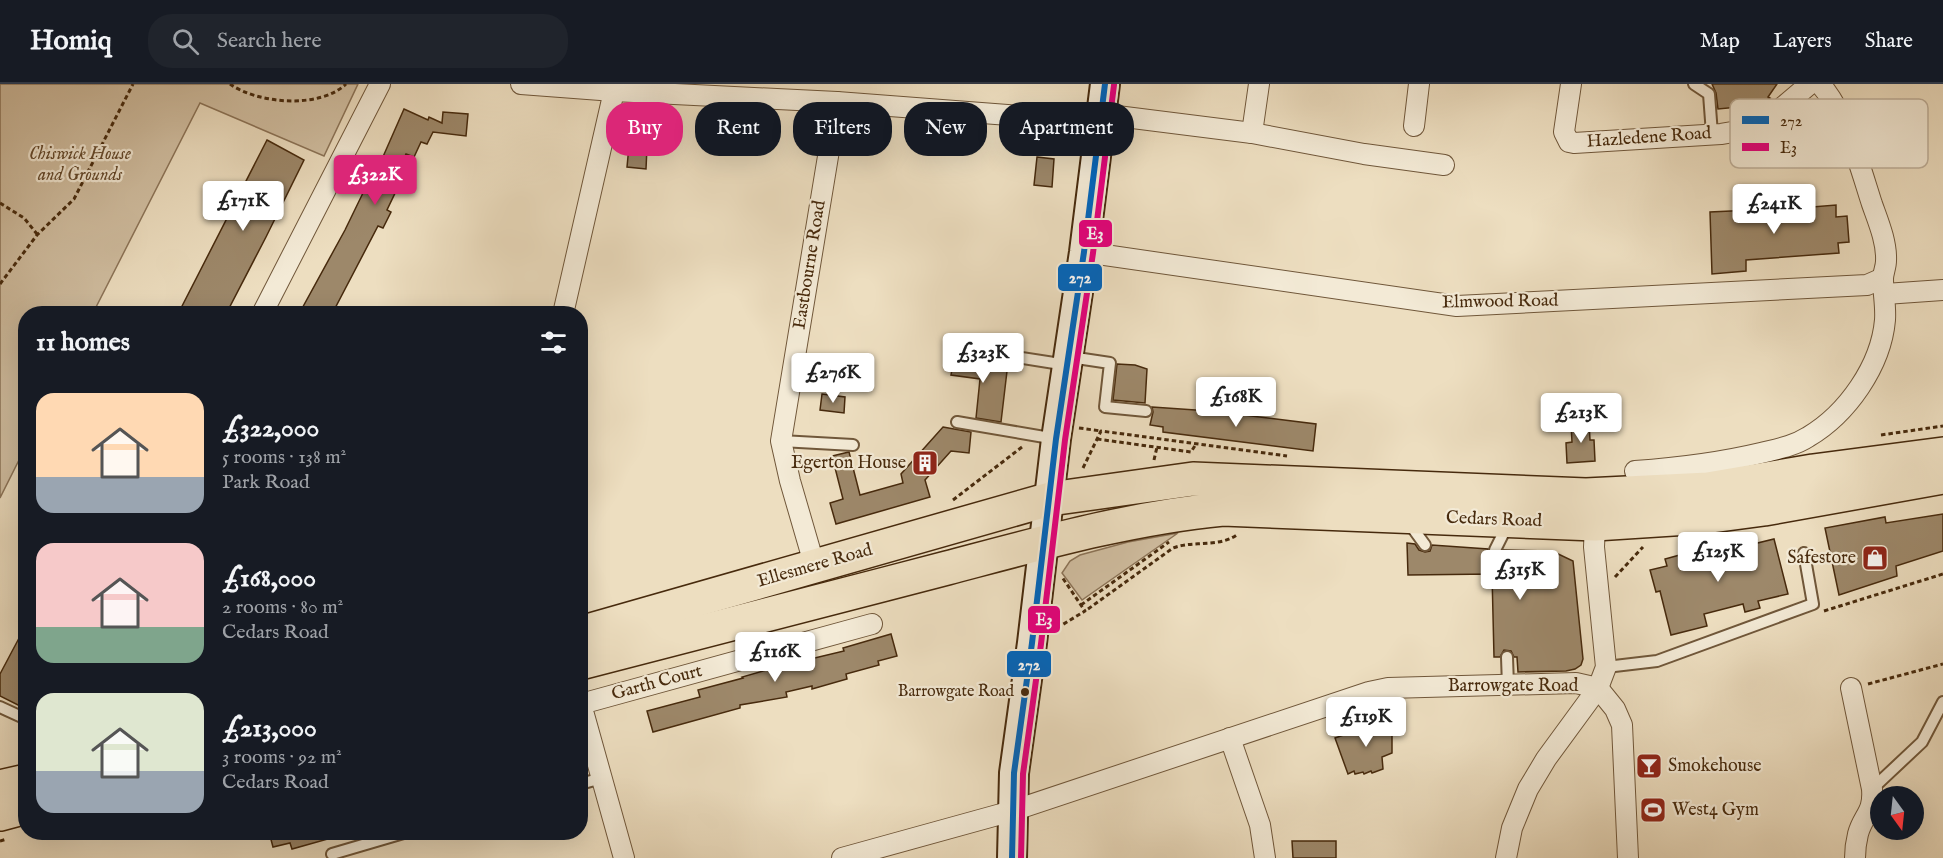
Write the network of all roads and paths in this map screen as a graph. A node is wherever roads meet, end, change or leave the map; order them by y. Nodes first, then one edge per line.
1 (133, 84) edge
2 (230, 84) edge
3 (346, 84) edge
4 (380, 84) edge
5 (521, 84) edge
6 (1105, 84) edge
7 (1258, 84) edge
8 (1419, 84) edge
9 (1571, 84) edge
10 (1694, 84) edge
11 (1810, 84) edge
12 (1820, 84) edge
13 (614, 91) junction
14 (746, 91) edge
15 (1792, 99) edge
16 (1830, 99) edge
17 (837, 102) edge
18 (1103, 102) edge
19 (892, 105) edge
20 (999, 112) edge
21 (1134, 121) edge
22 (1414, 126) dead end
23 (1730, 131) edge
24 (1252, 133) junction
25 (1712, 134) junction
26 (828, 156) edge
27 (1096, 156) edge
28 (1444, 165) dead end
29 (1859, 168) edge
30 (0, 203) edge
31 (37, 235) junction
32 (1084, 252) junction
33 (0, 284) edge
34 (1884, 286) junction
35 (1943, 290) edge
36 (266, 306) edge
37 (565, 306) edge
38 (997, 354) dead end
39 (1068, 361) junction
40 (1146, 411) dead end
41 (957, 422) dead end
42 (1047, 437) junction
43 (1097, 439) junction
44 (782, 441) junction
45 (1196, 444) junction
46 (853, 445) dead end
47 (1157, 447) junction
48 (1943, 454) edge
49 (1294, 457) dead end
50 (1154, 463) dead end
51 (1083, 468) dead end
52 (1635, 471) dead end
53 (1943, 477) edge
54 (1050, 499) junction
55 (953, 500) dead end
56 (1404, 516) junction
57 (1510, 520) junction
58 (1594, 524) junction
59 (1229, 533) dead end
60 (1173, 540) dead end
61 (1044, 542) junction
62 (1647, 543) dead end
63 (1425, 545) dead end
64 (1495, 550) dead end
65 (1804, 553) dead end
66 (815, 567) junction
67 (1061, 575) dead end
68 (1615, 582) dead end
69 (1081, 605) junction
70 (1086, 610) junction
71 (872, 624) dead end
72 (588, 631) edge
73 (1032, 643) junction
74 (1507, 657) dead end
75 (588, 661) edge
76 (1943, 664) edge
77 (1606, 667) junction
78 (1508, 686) junction
79 (1598, 688) junction
80 (1851, 688) joint
81 (588, 702) edge
82 (1943, 702) edge
83 (0, 707) edge
84 (18, 715) edge
85 (588, 731) edge
86 (1230, 738) junction
87 (602, 778) junction
88 (18, 782) edge
89 (588, 782) edge
90 (1871, 786) edge
91 (1875, 786) edge
92 (0, 787) edge
93 (18, 809) edge
94 (1012, 811) junction
95 (1870, 811) edge
96 (0, 814) edge
97 (380, 840) edge
98 (332, 854) dead end
99 (624, 858) edge
100 (842, 858) edge
101 (1012, 858) edge
102 (1265, 858) edge
103 (1506, 858) edge
104 (1628, 858) edge
105 (1855, 858) edge

1 - 31 path
2 - 3 path
4 - 36 street
5 - 13 street
6 - 18 street
7 - 24 street
8 - 22 street
9 - 25 street, Hazledene Road
10 - 25 lane
11 - 15 street, Hazledene Road
12 - 16 street
13 - 14 street
13 - 37 street
14 - 17 street
19 - 20 street
21 - 24 street
23 - 25 street, Hazledene Road
24 - 28 street
26 - 44 street, Eastbourne Road
27 - 32 street
29 - 34 street
30 - 31 path
31 - 33 path
32 - 34 street, Elmwood Road
32 - 39 street
34 - 35 street, Elmwood Road
34 - 52 street
38 - 39 lane
39 - 40 lane
39 - 42 street
41 - 42 lane
42 - 54 street
42 - 55 path
43 - 45 path
43 - 47 path
43 - 51 path
44 - 46 lane
44 - 66 street, Eastbourne Road
45 - 47 path
45 - 49 path
47 - 50 path
48 - 54 highway, Cedars Road
53 - 58 highway, Cedars Road
54 - 61 street
54 - 66 highway, Ellesmere Road
56 - 57 highway, Cedars Road
56 - 61 highway, Cedars Road
56 - 63 lane
57 - 58 highway, Cedars Road
57 - 64 lane
58 - 77 street
59 - 70 path
60 - 69 path
61 - 73 street
61 - 75 highway, Ellesmere Road
62 - 68 path
65 - 77 lane
66 - 72 highway, Ellesmere Road
67 - 69 path
69 - 70 path
70 - 73 path
71 - 81 street, Garth Court
73 - 94 street
74 - 78 lane
76 - 80 path
77 - 79 street
78 - 79 street, Barrowgate Road
78 - 86 street, Barrowgate Road
79 - 103 street
79 - 104 street
80 - 90 street
82 - 91 lane
83 - 84 lane
85 - 87 street
86 - 94 street, Barrowgate Road
86 - 102 street
87 - 89 lane
87 - 99 street
88 - 92 highway
93 - 96 highway
94 - 100 street, Barrowgate Road
94 - 101 street
95 - 105 street
97 - 98 lane

